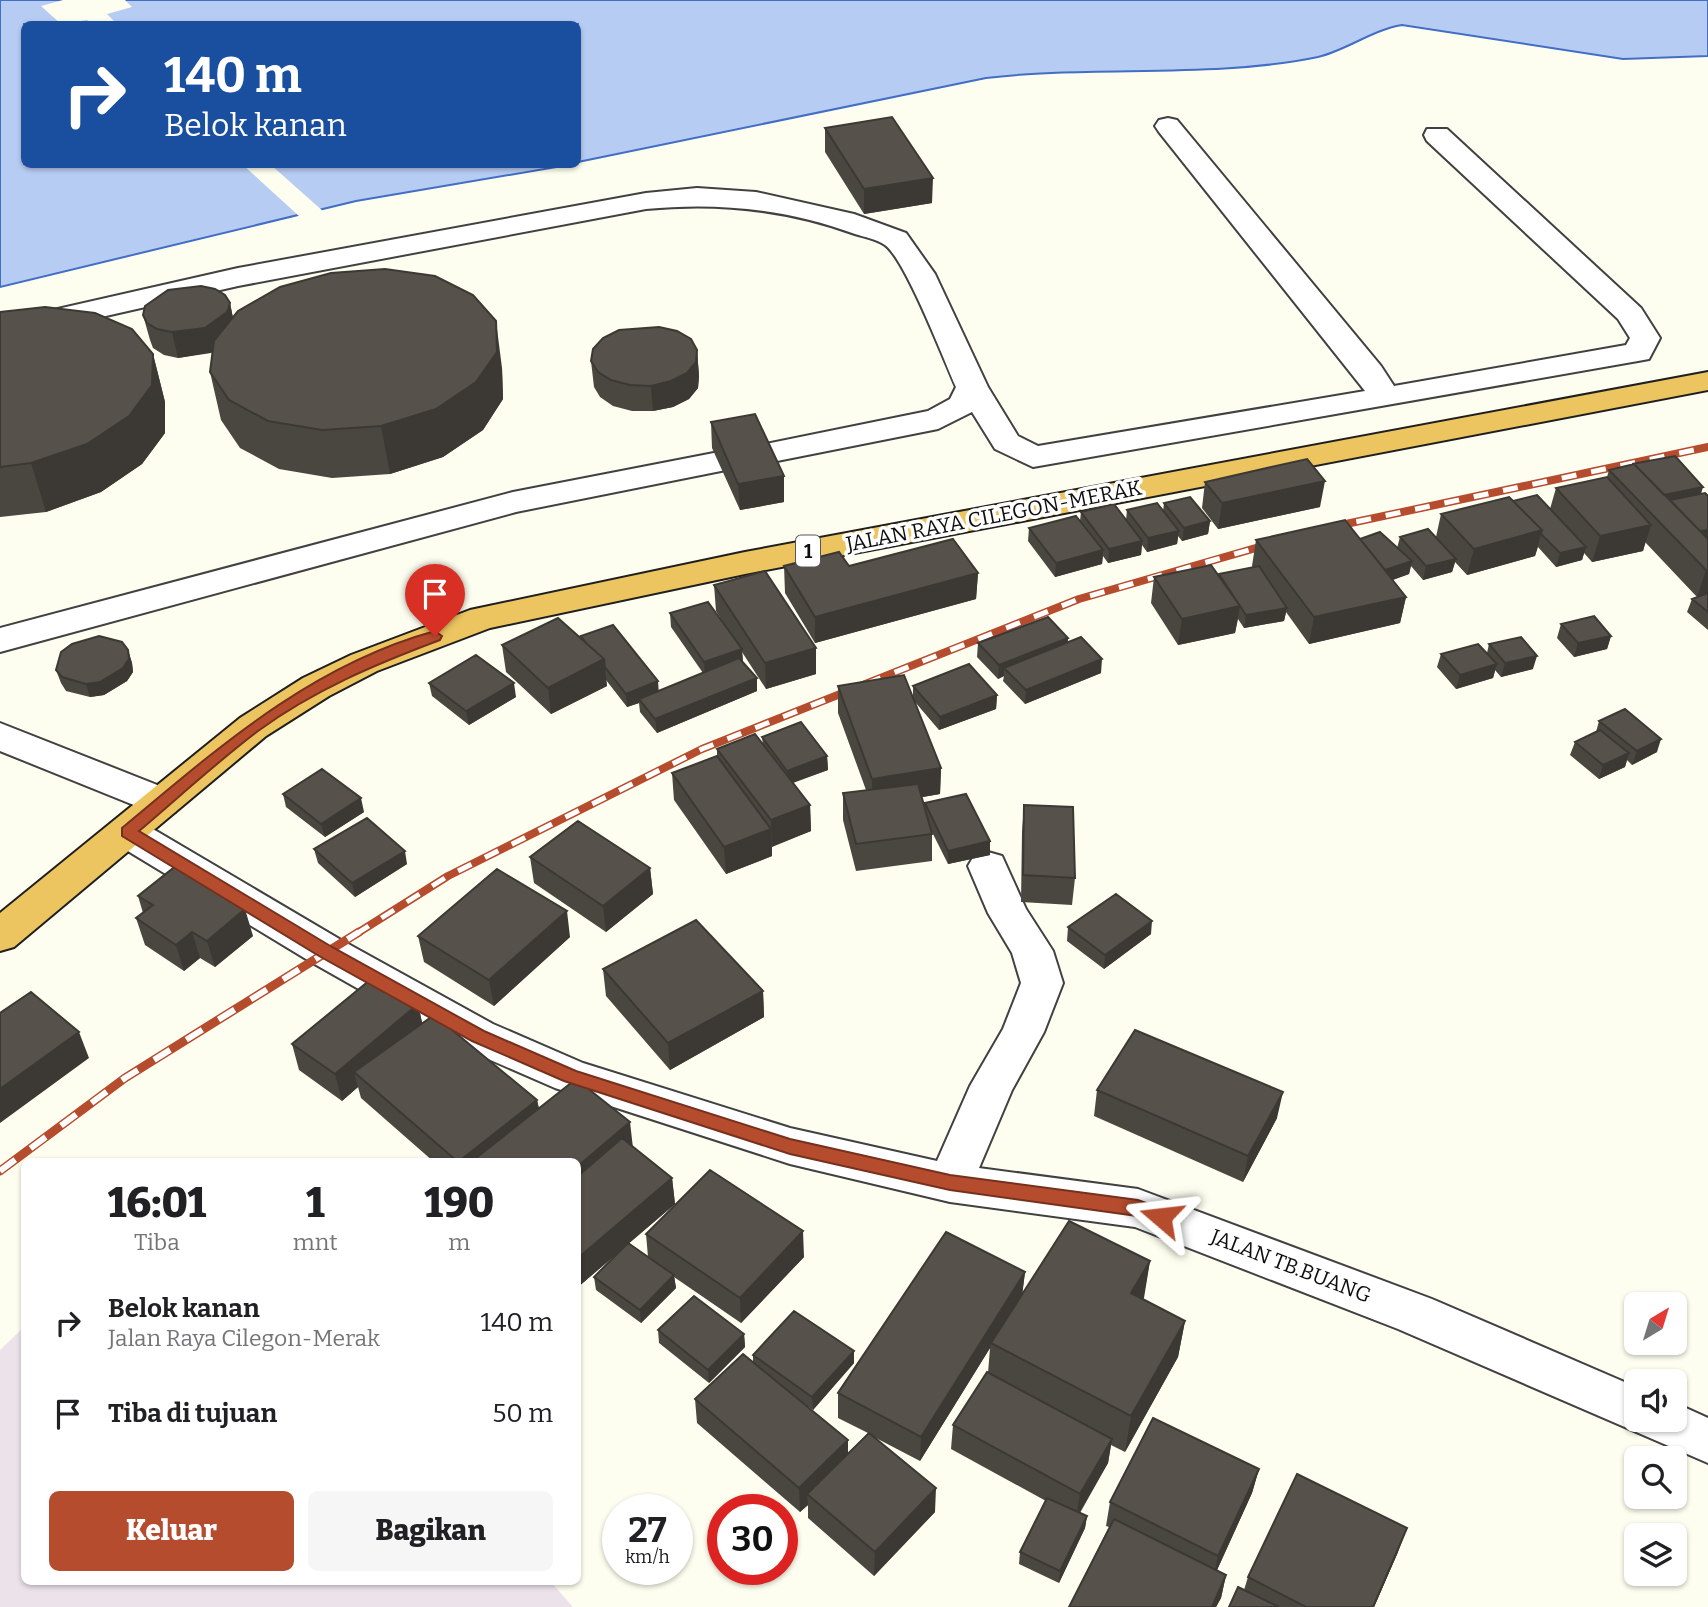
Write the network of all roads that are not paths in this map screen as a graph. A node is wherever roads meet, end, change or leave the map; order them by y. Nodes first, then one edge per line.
1 (1168, 126) dead end
2 (1437, 135) dead end
3 (0, 331) edge
4 (1708, 381) edge
5 (972, 387) junction
6 (1385, 397) junction
7 (762, 454) edge
8 (719, 462) edge
9 (0, 640) edge
10 (0, 736) edge
11 (161, 802) junction
12 (127, 832) junction
13 (988, 866) dead end
14 (0, 936) edge
15 (950, 1183) junction
16 (1624, 1405) edge
17 (1687, 1432) edge
18 (1708, 1441) edge

1 - 6 street
2 - 6 street
3 - 5 street
4 - 11 highway, JALAN RAYA CILEGON-MERAK / 1
5 - 6 street
5 - 7 street
8 - 9 street
10 - 11 street
11 - 12 highway, JALAN RAYA CILEGON-MERAK / 1
12 - 14 highway, JALAN RAYA CILEGON-MERAK / 1
12 - 15 street, JALAN TB.BUANG
13 - 15 street
15 - 16 street, JALAN TB.BUANG
17 - 18 street

